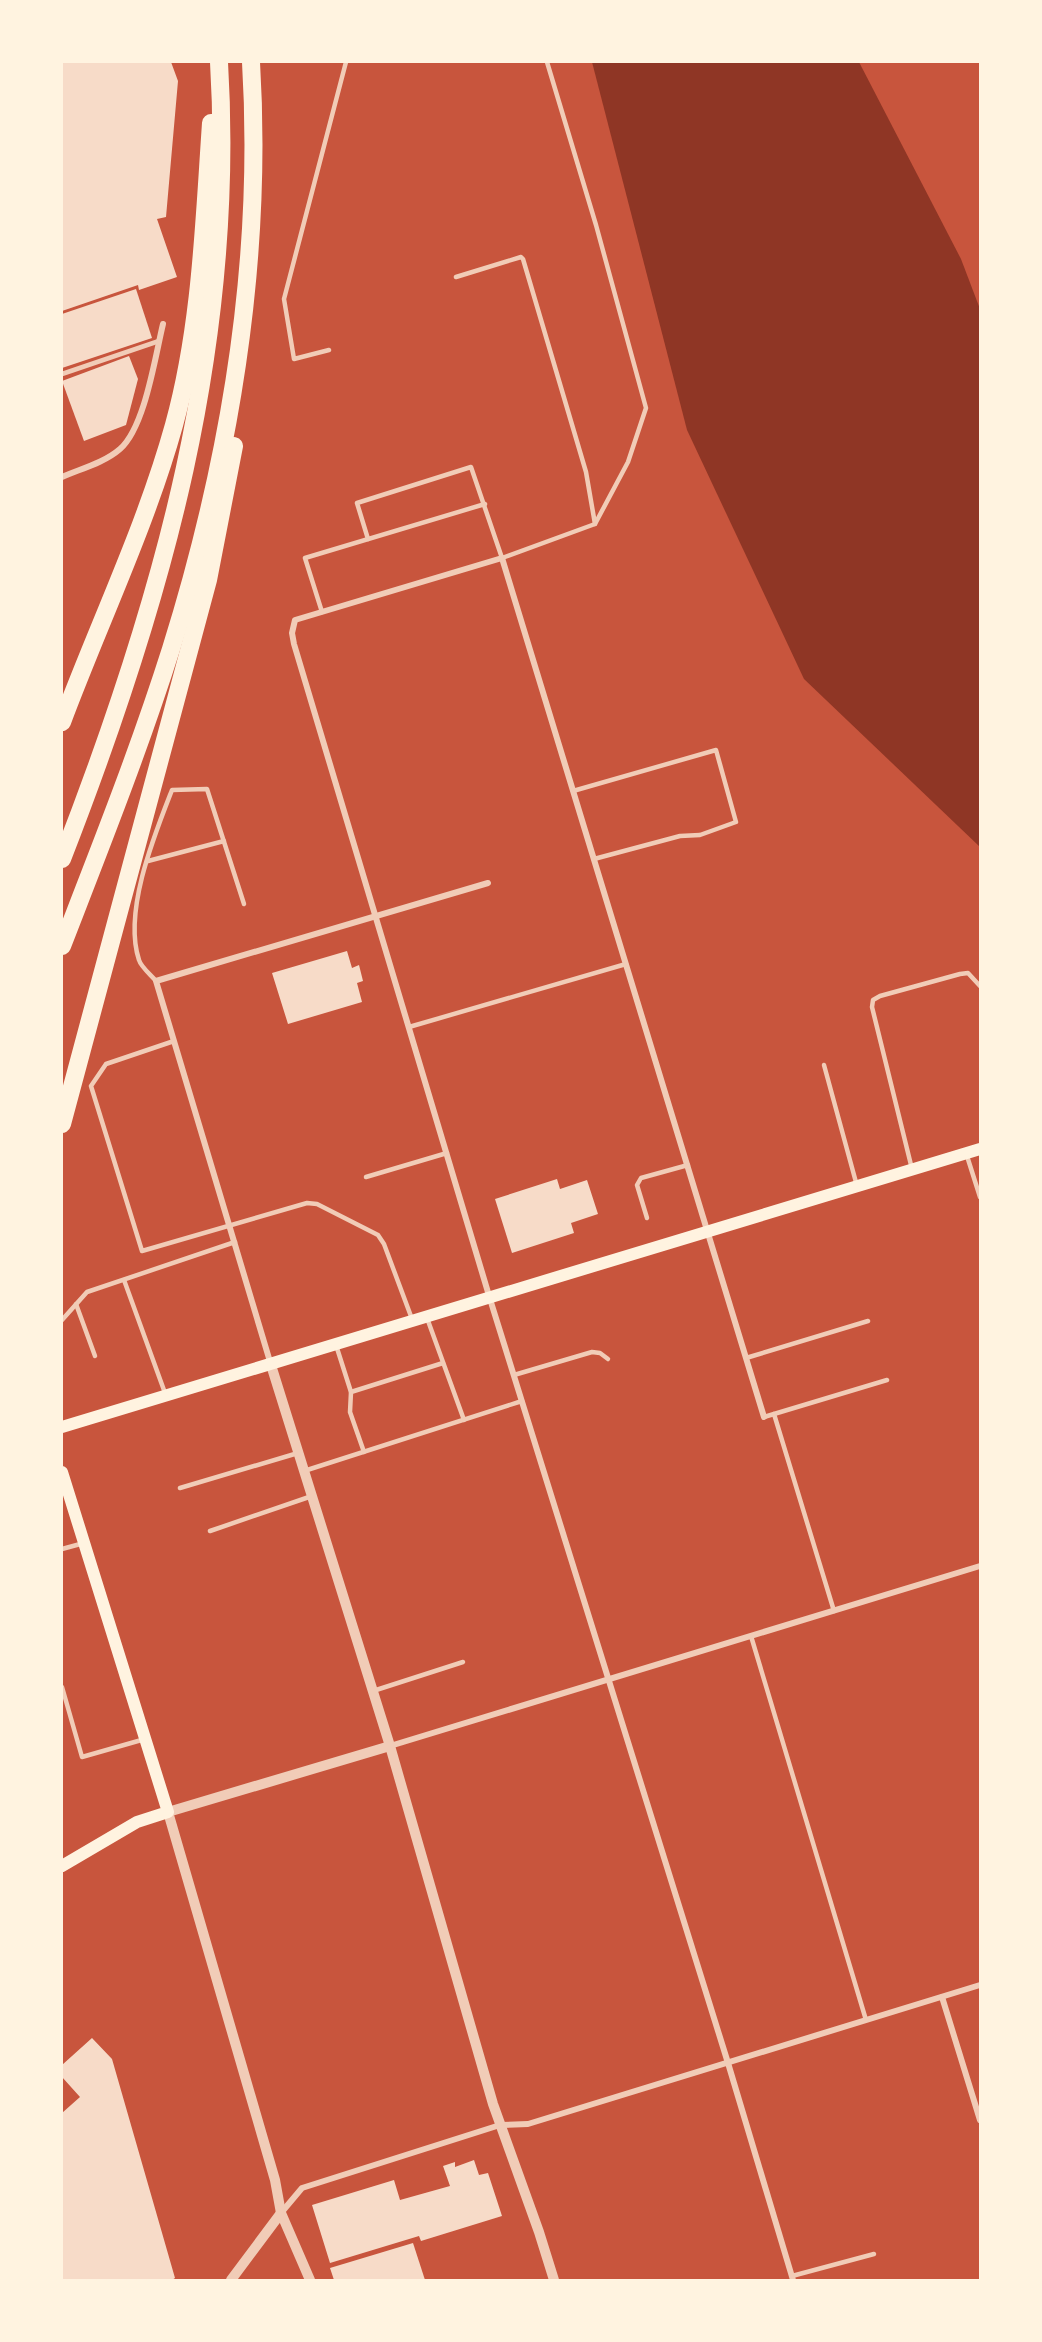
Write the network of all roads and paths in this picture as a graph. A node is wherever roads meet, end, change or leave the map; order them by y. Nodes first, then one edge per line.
1 (218, 62) edge
2 (251, 62) edge
3 (346, 62) edge
4 (547, 62) edge
5 (456, 277) dead end
6 (245, 299) junction
7 (164, 324) dead end
8 (159, 341) junction
9 (329, 351) dead end
10 (62, 374) edge
11 (62, 477) edge
12 (485, 504) junction
13 (595, 524) junction
14 (368, 539) junction
15 (502, 558) junction
16 (322, 612) junction
17 (62, 722) edge
18 (573, 791) junction
19 (224, 841) junction
20 (62, 859) edge
21 (594, 859) junction
22 (148, 861) junction
23 (488, 883) dead end
24 (244, 904) dead end
25 (376, 916) junction
26 (62, 946) edge
27 (627, 964) junction
28 (156, 981) junction
29 (981, 986) edge
30 (409, 1027) junction
31 (174, 1041) junction
32 (824, 1065) dead end
33 (62, 1124) edge
34 (981, 1149) edge
35 (447, 1153) junction
36 (967, 1153) junction
37 (688, 1165) junction
38 (912, 1169) junction
39 (366, 1177) dead end
40 (857, 1186) junction
41 (981, 1197) edge
42 (647, 1218) dead end
43 (230, 1226) junction
44 (709, 1232) junction
45 (234, 1242) junction
46 (124, 1280) junction
47 (490, 1299) junction
48 (76, 1305) junction
49 (427, 1318) junction
50 (62, 1320) edge
51 (868, 1321) dead end
52 (412, 1322) junction
53 (336, 1345) junction
54 (94, 1356) dead end
55 (746, 1358) junction
56 (608, 1359) dead end
57 (444, 1363) junction
58 (271, 1365) junction
59 (514, 1375) junction
60 (887, 1380) dead end
61 (351, 1392) junction
62 (166, 1396) junction
63 (522, 1401) junction
64 (774, 1414) junction
65 (764, 1417) joint
66 (464, 1420) junction
67 (62, 1427) edge
68 (363, 1452) junction
69 (298, 1453) junction
70 (304, 1471) junction
71 (62, 1472) edge
72 (180, 1488) dead end
73 (312, 1496) junction
74 (210, 1531) dead end
75 (84, 1543) junction
76 (62, 1550) edge
77 (981, 1566) edge
78 (834, 1611) junction
79 (751, 1636) junction
80 (463, 1662) dead end
81 (609, 1679) junction
82 (62, 1687) edge
83 (373, 1690) junction
84 (145, 1738) junction
85 (390, 1746) junction
86 (168, 1812) junction
87 (62, 1866) edge
88 (981, 1985) edge
89 (942, 1997) junction
90 (866, 2020) junction
91 (728, 2063) junction
92 (981, 2120) edge
93 (500, 2125) junction
94 (281, 2213) junction
95 (874, 2254) dead end
96 (792, 2278) edge
97 (231, 2280) edge
98 (310, 2280) edge
99 (554, 2280) edge

1 - 17 highway
1 - 20 highway
2 - 6 highway
3 - 9 lane
4 - 13 lane
5 - 13 lane
6 - 26 highway
6 - 33 highway
7 - 8 street
8 - 10 lane
8 - 11 street
12 - 14 lane
12 - 14 lane
12 - 15 lane
13 - 15 lane
14 - 16 lane
15 - 16 street
15 - 18 street
16 - 25 street
18 - 21 street
18 - 21 lane
19 - 22 lane
19 - 22 lane
19 - 24 lane
21 - 27 street
22 - 28 lane
23 - 25 street
25 - 28 street
25 - 30 street
27 - 30 lane
27 - 37 street
28 - 31 street
29 - 38 lane
30 - 35 street
31 - 43 street
31 - 43 lane
32 - 40 lane
34 - 36 main road
35 - 39 lane
35 - 47 street
36 - 38 main road
36 - 41 lane
37 - 42 lane
37 - 44 street
38 - 40 main road
40 - 44 main road
43 - 45 street
43 - 52 lane
44 - 47 main road
44 - 55 street
45 - 46 lane
45 - 58 street
46 - 48 lane
46 - 62 lane
47 - 49 main road
47 - 59 street
48 - 50 lane
48 - 54 lane
49 - 52 main road
49 - 57 lane
51 - 55 lane
52 - 53 main road
53 - 58 main road
53 - 61 lane
55 - 65 street
56 - 59 lane
57 - 61 lane
57 - 66 lane
58 - 62 main road
58 - 69 street
59 - 63 street
60 - 64 lane
61 - 68 lane
62 - 67 main road
63 - 66 lane
63 - 81 street
64 - 65 lane
64 - 78 lane
66 - 68 lane
68 - 70 lane
69 - 70 street
69 - 72 lane
70 - 73 street
71 - 75 main road
73 - 74 lane
73 - 83 street
75 - 76 lane
75 - 84 main road
77 - 78 street
78 - 79 street
79 - 81 street
79 - 90 lane
80 - 83 lane
81 - 85 street
81 - 91 street
82 - 84 lane
83 - 85 street
84 - 86 main road
85 - 86 street
85 - 93 street
86 - 87 main road
86 - 94 street
88 - 89 street
89 - 90 street
89 - 92 street
90 - 91 street
91 - 93 street
91 - 96 street
93 - 94 street
93 - 99 street
94 - 97 street
94 - 98 street
95 - 96 lane

